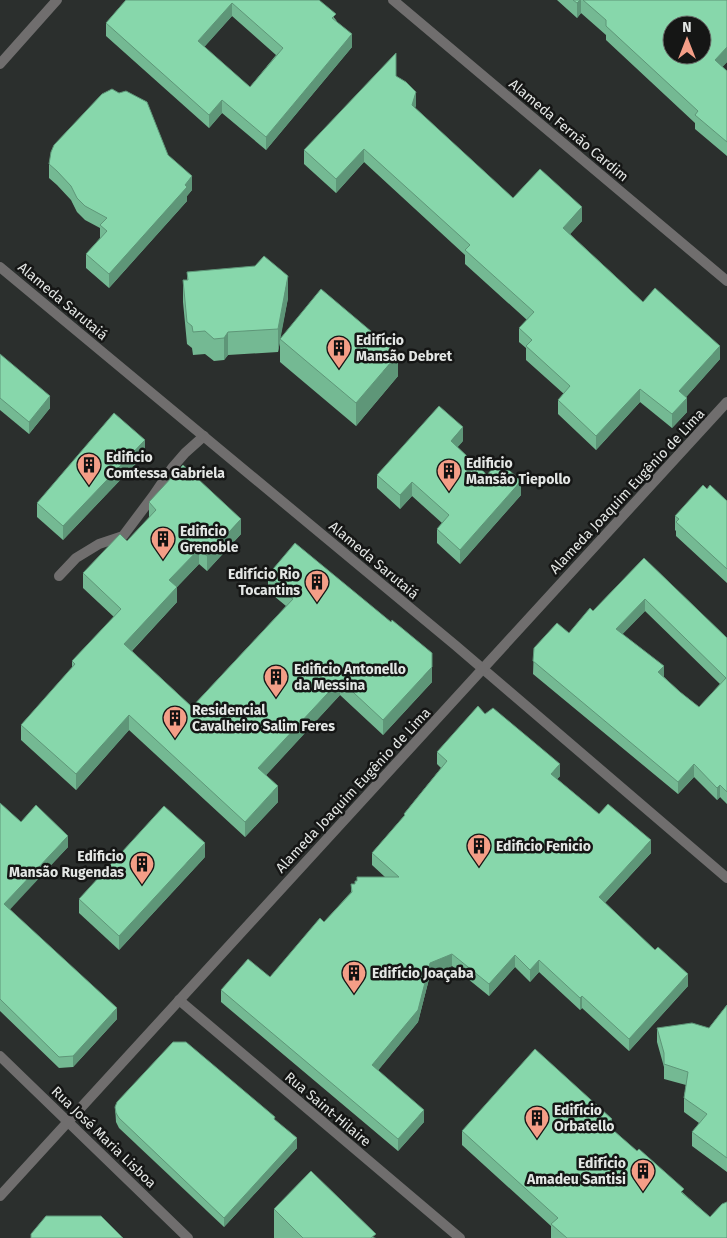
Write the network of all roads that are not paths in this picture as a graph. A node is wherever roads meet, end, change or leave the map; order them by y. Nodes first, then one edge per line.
1 (57, 0) edge
2 (392, 0) edge
3 (0, 64) edge
4 (0, 267) edge
5 (727, 281) edge
6 (727, 402) edge
7 (204, 436) junction
8 (59, 576) dead end
9 (483, 668) junction
10 (727, 878) edge
11 (179, 1000) junction
12 (0, 1056) edge
13 (68, 1122) junction
14 (0, 1196) edge
15 (188, 1238) edge
16 (460, 1238) edge

1 - 3 street
2 - 5 street, Alameda Fernão Cardim
4 - 7 street, Alameda Sarutaiá
6 - 9 street, Alameda Joaquim Eugênio de Lima
7 - 8 street
7 - 9 street, Alameda Sarutaiá
9 - 10 street, Alameda Sarutaiá
9 - 11 street, Alameda Joaquim Eugênio de Lima
11 - 13 street, Alameda Joaquim Eugênio de Lima
11 - 16 street, Rua Saint-Hilaire
12 - 13 street, Rua José Maria Lisboa
13 - 14 street, Alameda Joaquim Eugênio de Lima
13 - 15 street, Rua José Maria Lisboa

